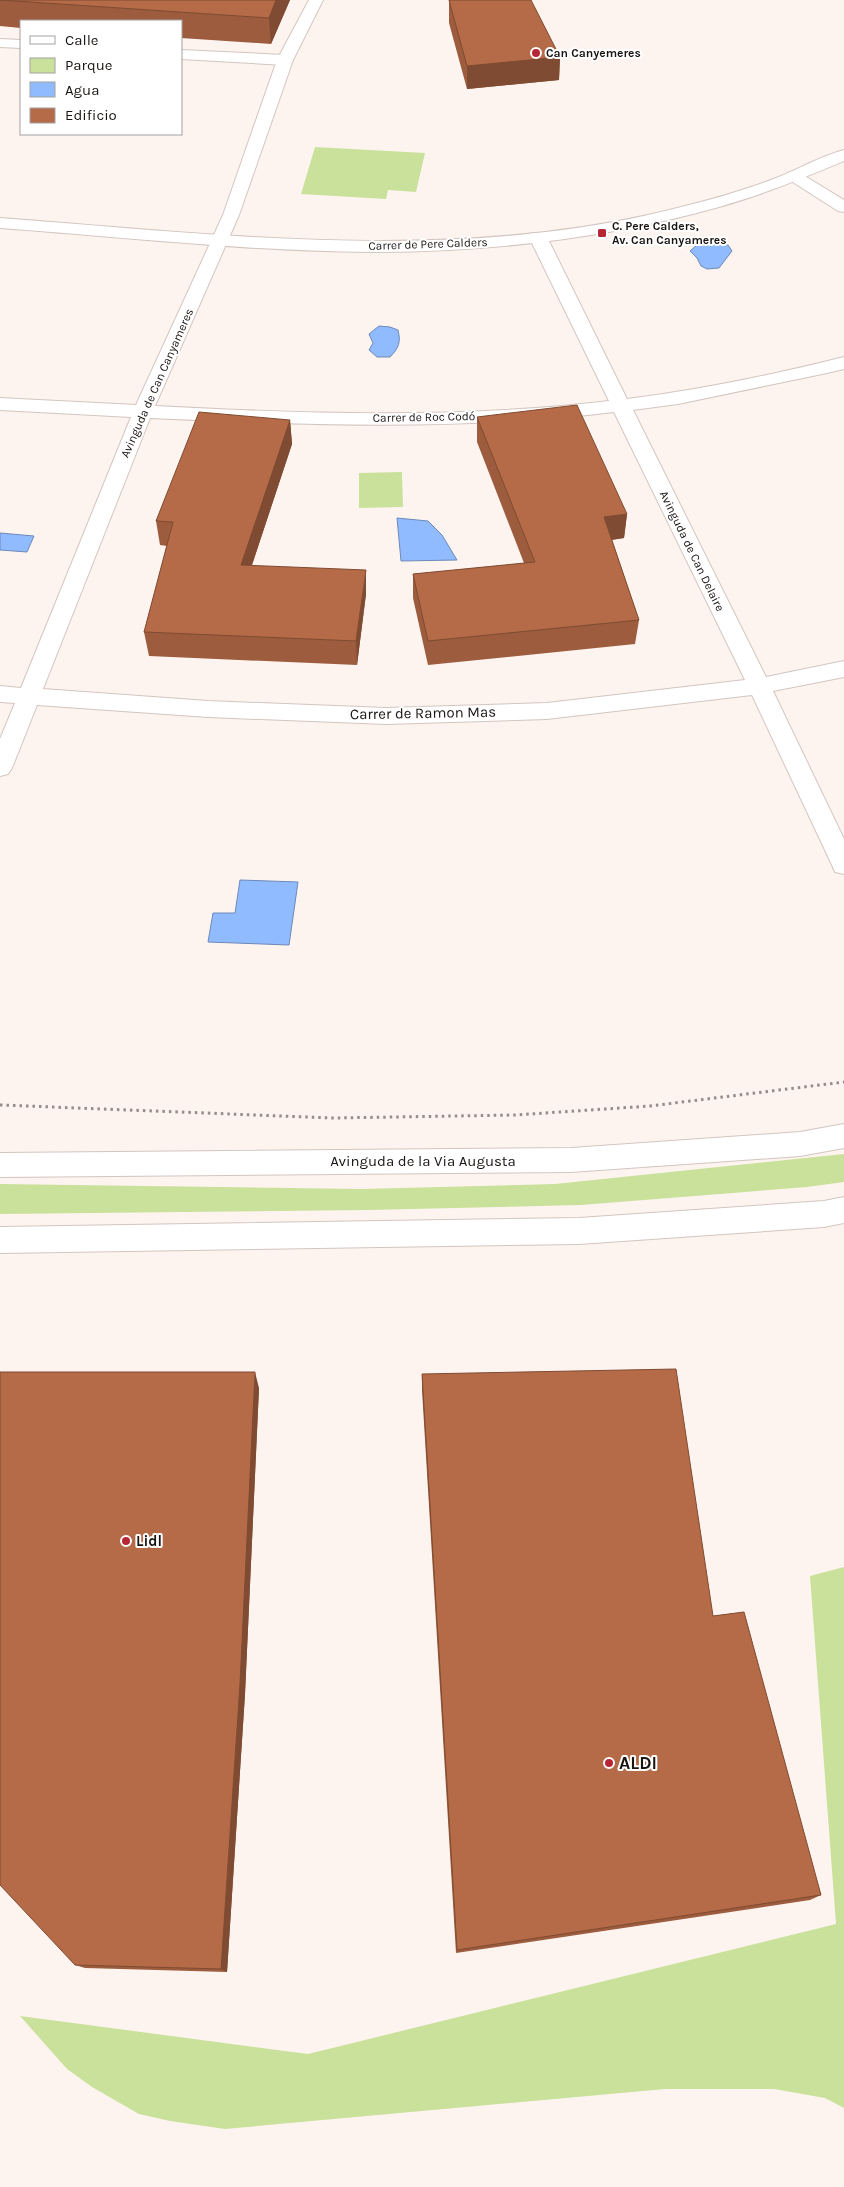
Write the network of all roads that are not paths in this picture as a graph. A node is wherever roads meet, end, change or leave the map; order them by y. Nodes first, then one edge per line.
1 (316, 0) edge
2 (0, 43) edge
3 (20, 44) edge
4 (182, 54) edge
5 (285, 60) junction
6 (844, 155) edge
7 (794, 176) junction
8 (844, 207) edge
9 (0, 223) edge
10 (538, 237) junction
11 (220, 240) junction
12 (844, 363) edge
13 (0, 404) edge
14 (621, 407) junction
15 (143, 411) junction
16 (844, 669) edge
17 (759, 686) junction
18 (0, 694) edge
19 (29, 696) junction
20 (0, 768) edge
21 (844, 865) edge
22 (844, 1136) edge
23 (0, 1165) edge
24 (844, 1210) edge
25 (0, 1240) edge

1 - 5 street, Avinguda de Can Canyameres
2 - 3 street
4 - 5 street
5 - 11 street, Avinguda de Can Canyameres
6 - 7 street, Carrer de Pere Calders
7 - 8 street
7 - 10 street, Carrer de Pere Calders
9 - 11 street, Carrer de Pere Calders
10 - 11 street, Carrer de Pere Calders
10 - 14 street, Avinguda de Can Delaire
11 - 15 street, Avinguda de Can Canyameres
12 - 14 street, Carrer de Roc Codó
13 - 15 street, Carrer de Roc Codó
14 - 15 street, Carrer de Roc Codó
14 - 17 street, Avinguda de Can Delaire
15 - 19 street, Avinguda de Can Canyameres
16 - 17 street, Carrer de Ramon Mas
17 - 19 street, Carrer de Ramon Mas
17 - 21 street, Avinguda de Can Delaire
18 - 19 street, Carrer de Ramon Mas
19 - 20 street, Avinguda de Can Canyameres
22 - 23 street, Avinguda de la Via Augusta
24 - 25 street

